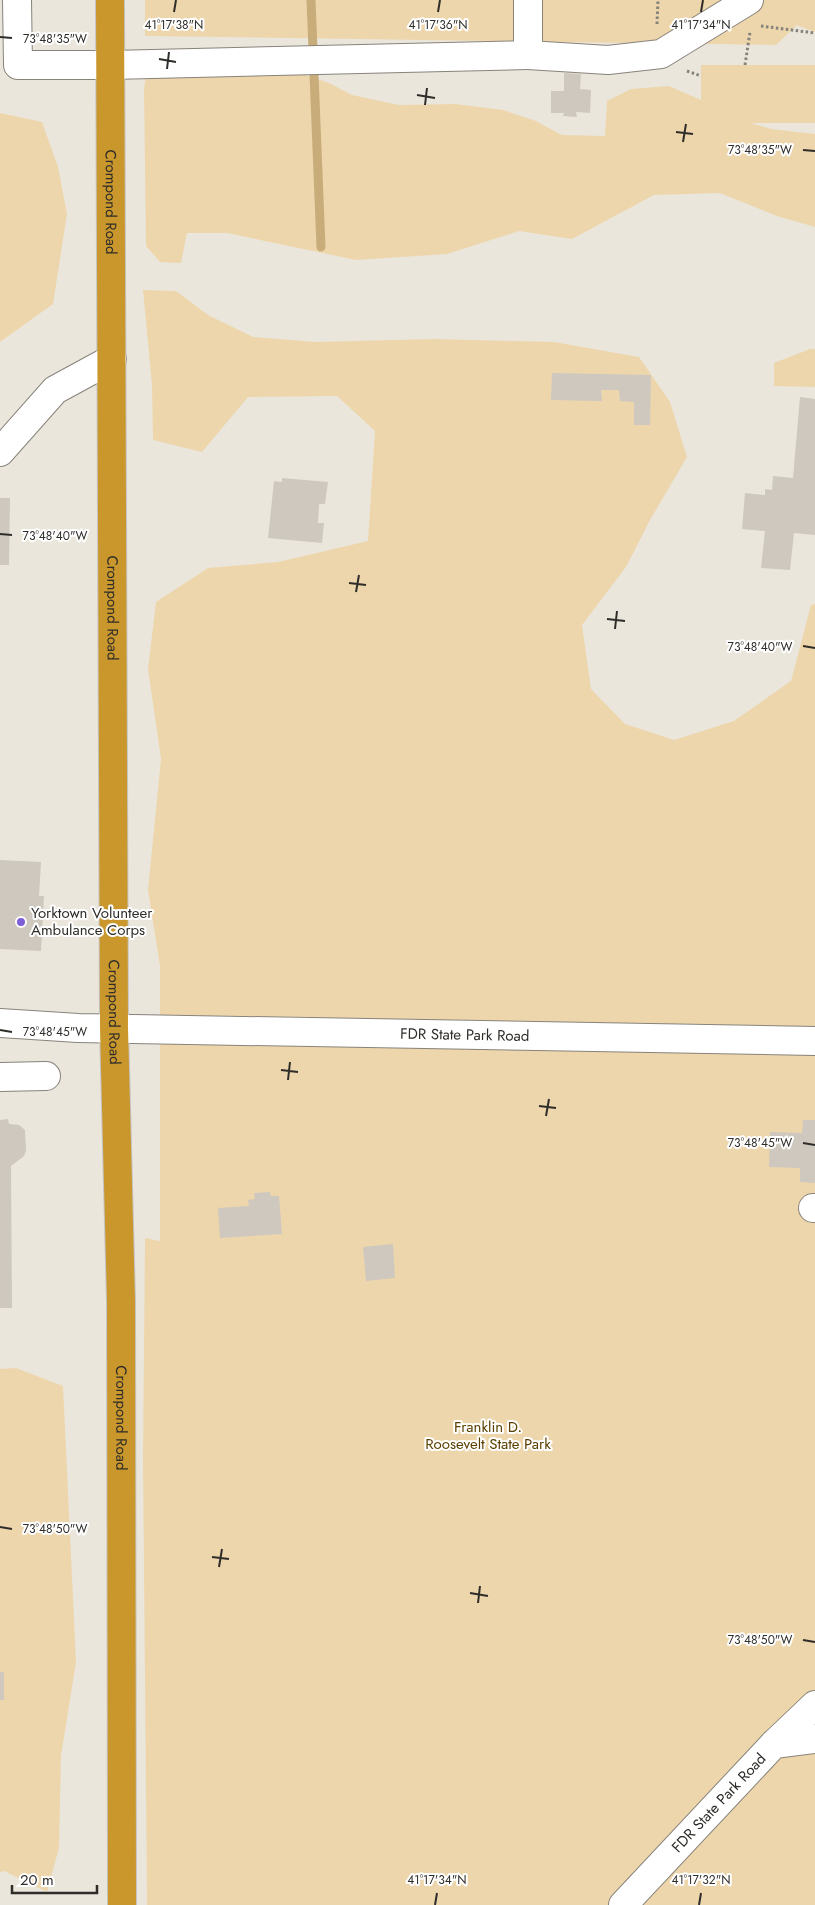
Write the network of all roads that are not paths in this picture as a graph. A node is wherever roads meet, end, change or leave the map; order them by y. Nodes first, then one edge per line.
1 (17, 0) edge
2 (110, 0) edge
3 (528, 0) edge
4 (749, 0) edge
5 (528, 55) junction
6 (111, 65) junction
7 (9, 67) edge
8 (112, 359) junction
9 (0, 452) edge
10 (0, 1022) edge
11 (114, 1028) junction
12 (815, 1041) edge
13 (46, 1076) dead end
14 (0, 1077) edge
15 (815, 1705) edge
16 (815, 1739) edge
17 (774, 1744) junction
18 (122, 1905) edge
19 (623, 1905) edge

1 - 7 street
2 - 6 highway, Crompond Road
3 - 5 street
4 - 5 street
5 - 6 street
6 - 7 street
6 - 8 highway, Crompond Road
8 - 9 street
8 - 11 highway, Crompond Road
10 - 11 street, FDR State Park Road
11 - 12 street, FDR State Park Road
11 - 18 highway, Crompond Road
13 - 14 street
15 - 17 street, FDR State Park Road
16 - 17 street, FDR State Park Road
17 - 19 street, FDR State Park Road

